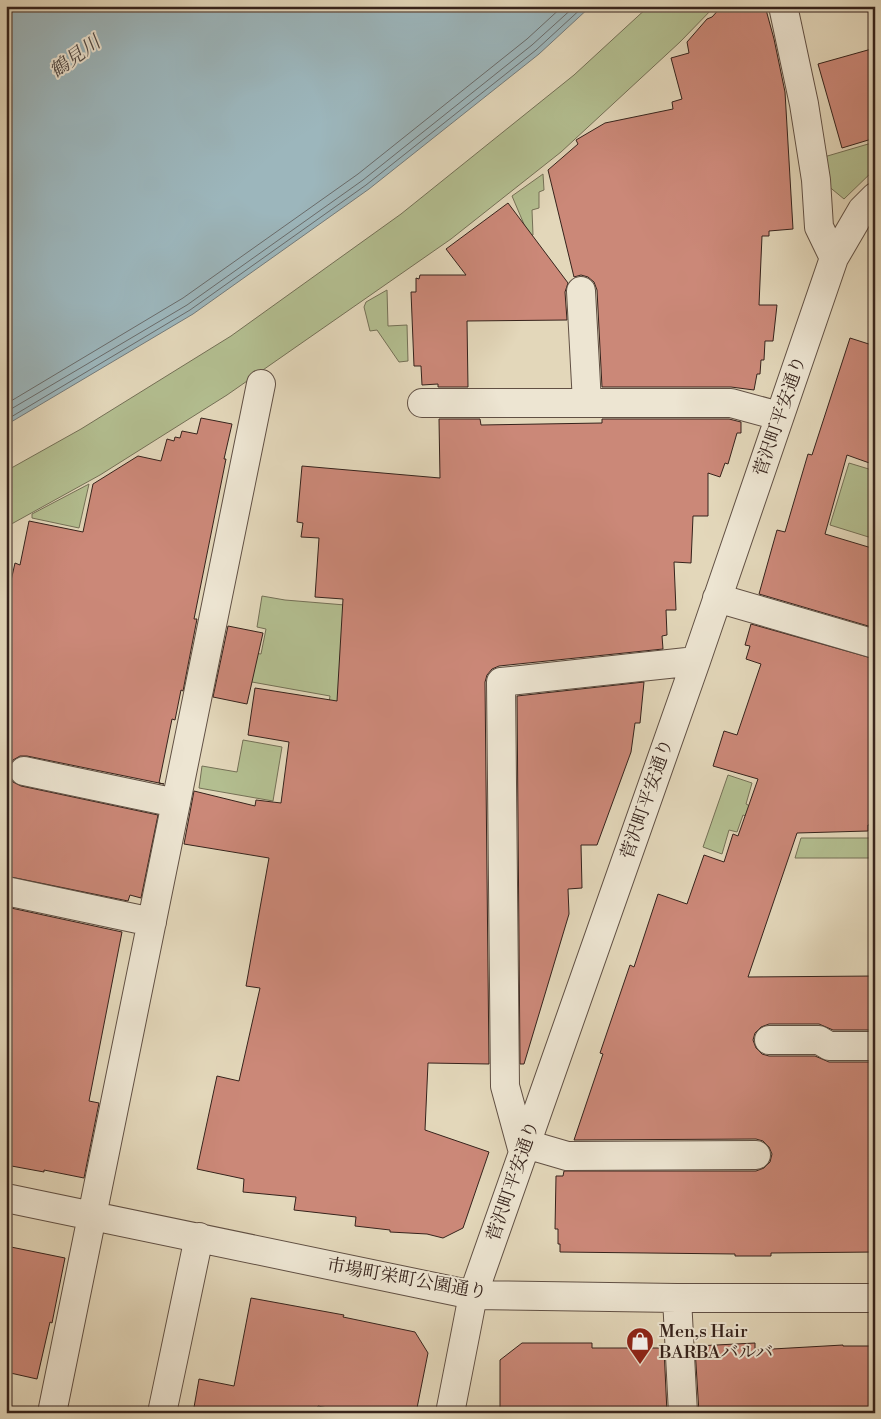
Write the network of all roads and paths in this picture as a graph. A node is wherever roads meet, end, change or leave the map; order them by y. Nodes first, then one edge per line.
1 (784, 6) edge
2 (875, 197) edge
3 (834, 258) junction
4 (580, 291) dead end
5 (261, 384) dead end
6 (422, 403) dead end
7 (587, 403) junction
8 (779, 416) junction
9 (717, 598) junction
10 (875, 644) edge
11 (696, 661) junction
12 (24, 771) dead end
13 (176, 803) junction
14 (6, 891) edge
15 (152, 922) junction
16 (769, 1040) dead end
17 (875, 1046) edge
18 (525, 1148) junction
19 (756, 1155) dead end
20 (6, 1198) edge
21 (92, 1216) junction
22 (199, 1238) junction
23 (473, 1295) junction
24 (677, 1298) junction
25 (875, 1298) edge
26 (52, 1413) edge
27 (162, 1413) edge
28 (450, 1413) edge
29 (683, 1413) edge

1 - 3 street
2 - 3 street, 菅沢町平安通り
3 - 8 street, 菅沢町平安通り
4 - 7 street
5 - 13 street
6 - 7 street
7 - 8 street
8 - 9 street, 菅沢町平安通り
9 - 10 street
9 - 11 street, 菅沢町平安通り
11 - 18 street, 菅沢町平安通り
11 - 18 street
12 - 13 street
13 - 15 street
14 - 15 street
15 - 21 street
16 - 17 street
18 - 19 street
18 - 23 street, 菅沢町平安通り
20 - 21 street, 市場町栄町公園通り
21 - 22 street, 市場町栄町公園通り
21 - 26 street
22 - 23 street, 市場町栄町公園通り
22 - 27 street
23 - 24 street, 市場町栄町公園通り
23 - 28 street, 菅沢町平安通り
24 - 25 street, 市場町栄町公園通り
24 - 29 street

